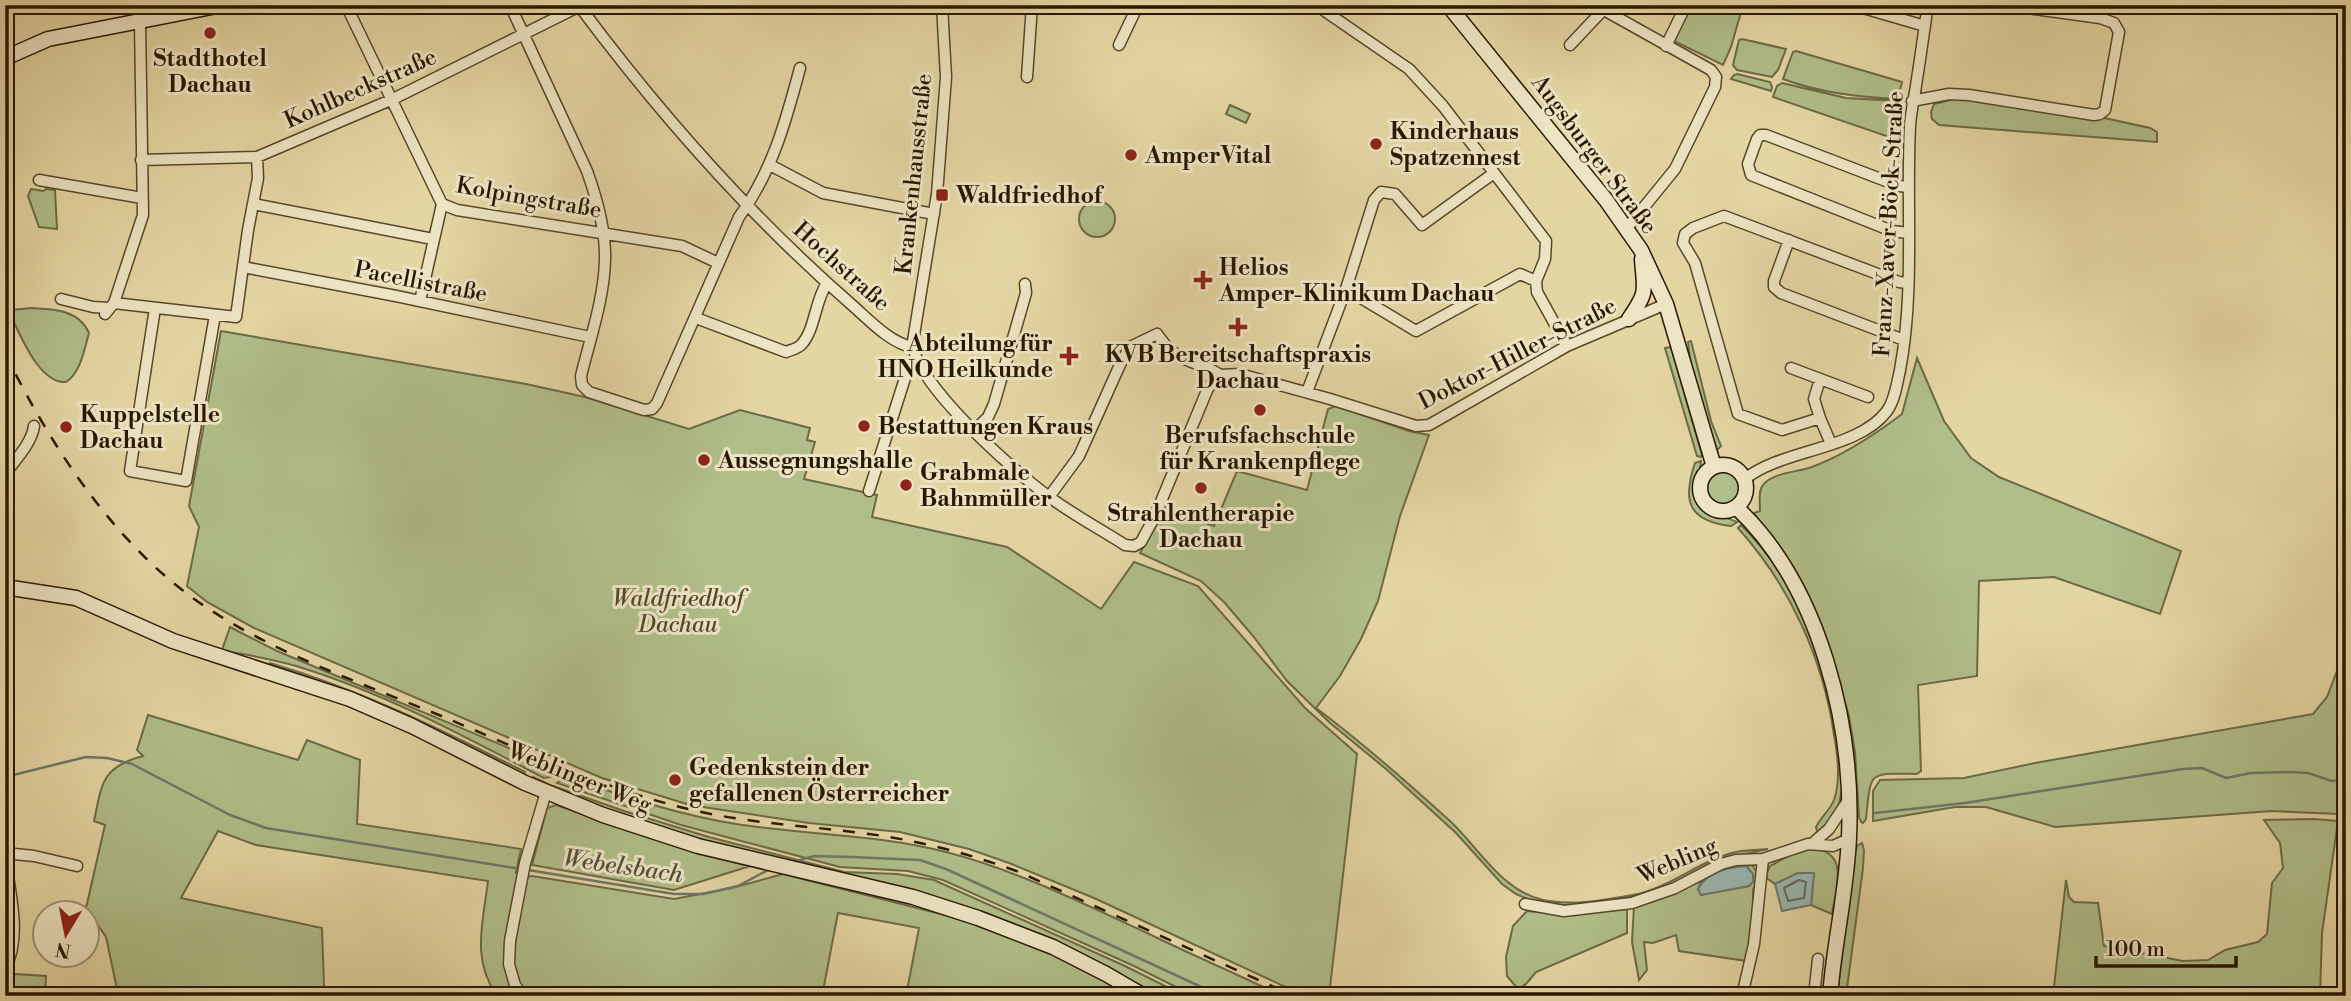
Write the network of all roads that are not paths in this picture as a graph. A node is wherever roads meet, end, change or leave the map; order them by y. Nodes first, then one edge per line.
1 (222, 5) edge
2 (346, 5) edge
3 (510, 5) edge
4 (942, 5) edge
5 (1032, 5) edge
6 (1138, 5) edge
7 (1316, 5) edge
8 (1448, 5) edge
9 (1686, 5) edge
10 (1853, 5) edge
11 (1928, 5) edge
12 (2006, 5) edge
13 (2101, 5) edge
14 (581, 6) edge
15 (193, 8) edge
16 (1599, 8) edge
17 (2100, 18) junction
18 (140, 22) junction
19 (1925, 26) junction
20 (523, 34) junction
21 (1119, 45) dead end
22 (1570, 45) dead end
23 (1666, 46) junction
24 (5, 58) edge
25 (800, 68) dead end
26 (1027, 78) dead end
27 (393, 100) junction
28 (1912, 101) junction
29 (257, 157) junction
30 (141, 160) junction
31 (770, 165) junction
32 (1494, 173) junction
33 (39, 180) dead end
34 (1908, 187) junction
35 (142, 198) junction
36 (253, 204) junction
37 (442, 204) junction
38 (748, 205) junction
39 (934, 214) junction
40 (1628, 228) junction
41 (602, 232) junction
42 (1908, 233) junction
43 (433, 239) junction
44 (1789, 240) junction
45 (1641, 250) junction
46 (718, 263) junction
47 (243, 267) junction
48 (1536, 281) junction
49 (827, 283) junction
50 (1908, 283) junction
51 (1025, 284) dead end
52 (1346, 289) junction
53 (61, 299) dead end
54 (420, 301) junction
55 (1666, 304) junction
56 (109, 308) junction
57 (155, 308) junction
58 (215, 315) junction
59 (696, 318) junction
60 (1629, 319) junction
61 (590, 337) junction
62 (1904, 340) junction
63 (1567, 346) junction
64 (912, 347) junction
65 (917, 361) junction
66 (1791, 368) dead end
67 (1220, 375) junction
68 (1820, 379) junction
69 (1307, 392) junction
70 (1868, 397) dead end
71 (1820, 418) junction
72 (34, 426) dead end
73 (974, 431) junction
74 (1830, 443) junction
75 (1714, 467) junction
76 (5, 474) edge
77 (1745, 479) junction
78 (869, 491) dead end
79 (1049, 497) junction
80 (1737, 508) junction
81 (5, 587) edge
82 (546, 792) junction
83 (1850, 798) junction
84 (1818, 839) junction
85 (1849, 839) junction
86 (5, 853) edge
87 (5, 858) edge
88 (1763, 859) junction
89 (77, 866) dead end
90 (1525, 904) dead end
91 (1818, 959) dead end
92 (5, 969) edge
93 (523, 996) edge
94 (1144, 996) edge
95 (1742, 996) edge
96 (1814, 996) edge
97 (1830, 996) edge

1 - 15 main road
2 - 27 street, Kolpingstraße
3 - 20 street
4 - 39 street, Krankenhausstraße
5 - 26 street
6 - 21 street
7 - 32 street
8 - 40 main road, Augsburger Straße
9 - 23 street
10 - 19 street
11 - 19 street, Franz-Xaver-Böck-Straße
12 - 17 street
13 - 17 street
14 - 20 street, Kohlbeckstraße
14 - 38 street, Hochstraße
15 - 18 main road
16 - 22 street
16 - 23 street
17 - 28 street
18 - 24 main road
18 - 30 street
19 - 28 street, Franz-Xaver-Böck-Straße
20 - 27 street, Kohlbeckstraße
20 - 41 street
23 - 40 street
25 - 31 street
27 - 29 street, Kohlbeckstraße
27 - 37 street, Kolpingstraße
28 - 34 street, Franz-Xaver-Böck-Straße
29 - 30 street, Kohlbeckstraße
29 - 36 street
30 - 35 street
31 - 38 street
31 - 39 street
32 - 48 street
32 - 52 street
33 - 35 street
34 - 42 street, Franz-Xaver-Böck-Straße
34 - 42 street
35 - 56 street
36 - 43 street
36 - 47 street
37 - 41 street, Kolpingstraße
37 - 43 street
38 - 46 street
38 - 49 street, Hochstraße
39 - 64 street, Krankenhausstraße
40 - 45 main road, Augsburger Straße
41 - 46 street, Kolpingstraße
41 - 61 street
42 - 50 street, Franz-Xaver-Böck-Straße
43 - 54 street
44 - 50 street
44 - 62 street
44 - 71 street
45 - 55 main road, Augsburger Straße
45 - 60 main road
46 - 59 street
47 - 54 street, Pacellistraße
47 - 58 street
48 - 52 street
48 - 63 street
49 - 59 street
49 - 64 street, Hochstraße
50 - 62 street, Franz-Xaver-Böck-Straße
51 - 73 street
52 - 69 street
53 - 56 street
54 - 61 street, Pacellistraße
55 - 60 street, Doktor-Hiller-Straße
55 - 75 main road, Augsburger Straße
56 - 57 street
57 - 58 street
57 - 58 street
59 - 61 street
60 - 63 street, Doktor-Hiller-Straße
62 - 74 street, Franz-Xaver-Böck-Straße
63 - 69 street, Doktor-Hiller-Straße
64 - 65 street
65 - 73 street
65 - 78 street
66 - 68 street
67 - 69 street, Doktor-Hiller-Straße
67 - 79 street, Doktor-Hiller-Straße
67 - 79 street
68 - 70 street
68 - 71 street
71 - 74 street
72 - 76 street
73 - 79 street
74 - 77 street, Franz-Xaver-Böck-Straße
75 - 77 main road
75 - 80 main road
77 - 80 main road
80 - 83 main road
81 - 82 main road, Weblinger Weg
82 - 93 street
82 - 94 main road, Weblinger Weg
83 - 84 street
83 - 85 main road
84 - 85 street, Webling
84 - 88 street, Webling
85 - 97 main road
86 - 89 street
87 - 92 street
88 - 90 street, Webling
88 - 95 street
91 - 96 street

